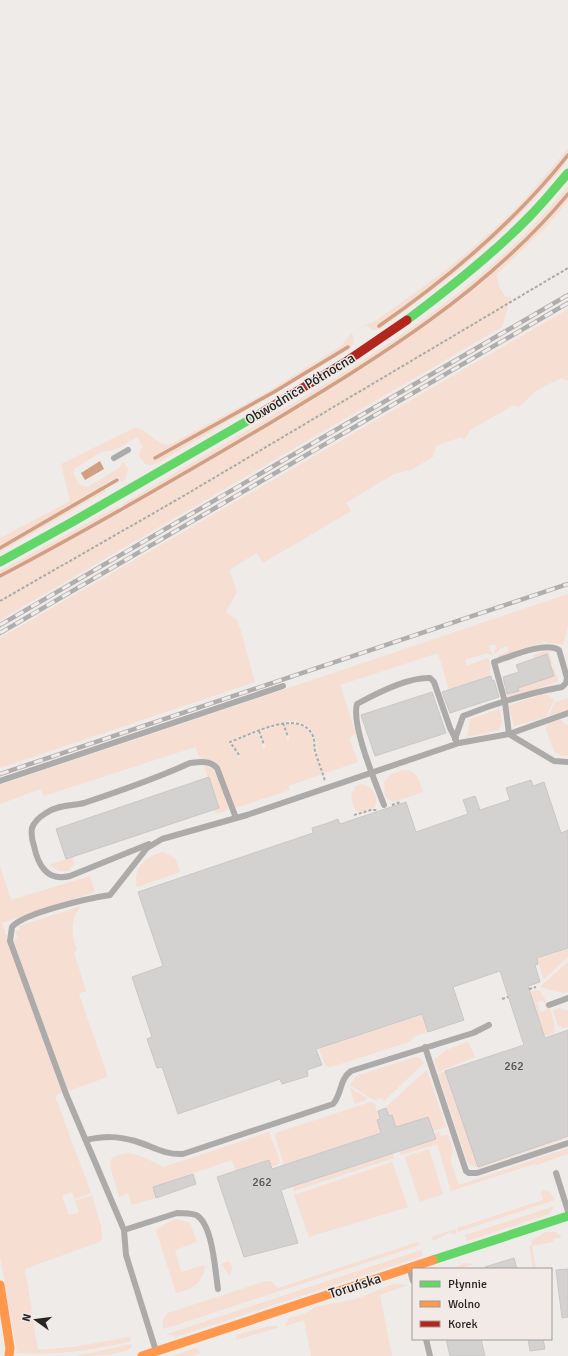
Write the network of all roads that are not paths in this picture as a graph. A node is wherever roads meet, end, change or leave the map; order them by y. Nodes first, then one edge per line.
1 (568, 173) edge
2 (128, 450) dead end
3 (114, 458) dead end
4 (0, 562) edge
5 (283, 686) dead end
6 (505, 702) junction
7 (568, 713) edge
8 (508, 734) junction
9 (457, 741) junction
10 (568, 762) edge
11 (373, 773) junction
12 (0, 781) edge
13 (384, 805) dead end
14 (236, 818) junction
15 (162, 839) junction
16 (568, 998) edge
17 (549, 1004) dead end
18 (489, 1025) dead end
19 (425, 1047) junction
20 (86, 1140) junction
21 (568, 1143) edge
22 (556, 1173) dead end
23 (568, 1211) edge
24 (568, 1216) edge
25 (124, 1230) junction
26 (410, 1268) junction
27 (412, 1277) edge
28 (0, 1285) edge
29 (218, 1289) dead end
30 (426, 1340) edge
31 (156, 1352) junction
32 (9, 1356) edge
33 (142, 1356) edge
34 (430, 1356) edge

1 - 4 street, Obwodnica Północna
2 - 3 lane
5 - 12 lane
6 - 6 lane
6 - 8 lane
6 - 9 lane
7 - 8 lane
8 - 9 lane
8 - 10 lane
9 - 11 lane
9 - 11 lane
11 - 13 lane
11 - 14 lane
14 - 15 lane
14 - 15 lane
15 - 20 lane
16 - 17 lane
18 - 19 lane
19 - 20 lane
19 - 21 lane
20 - 25 lane
22 - 23 lane
24 - 26 street, Toruńska
25 - 29 lane
25 - 31 lane
26 - 27 lane
26 - 31 street, Toruńska
28 - 32 street
30 - 34 lane
31 - 33 street, Toruńska

